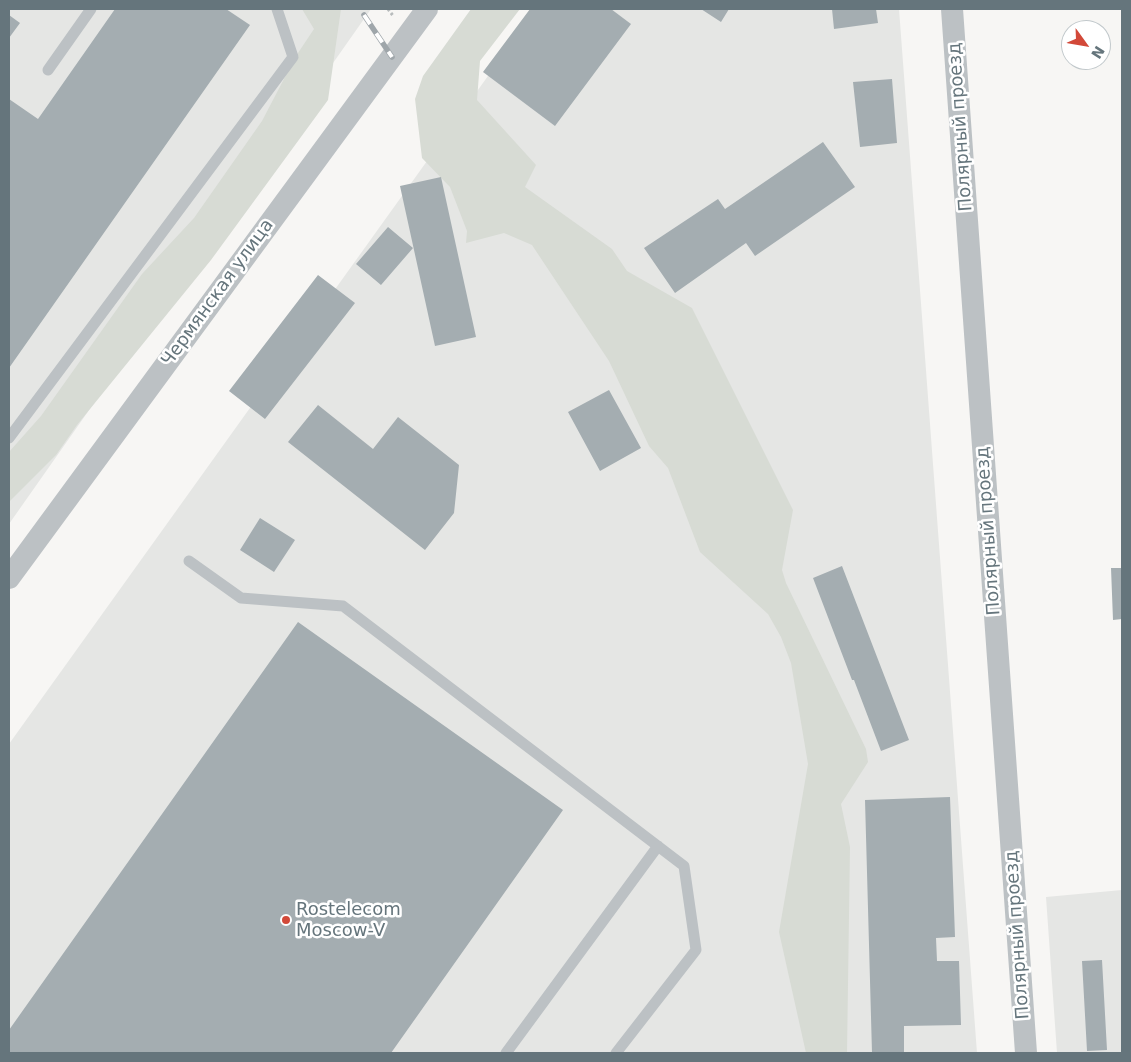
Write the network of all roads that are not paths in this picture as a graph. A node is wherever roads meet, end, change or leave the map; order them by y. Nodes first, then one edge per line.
1 (91, 9) edge
2 (277, 9) edge
3 (427, 9) edge
4 (952, 9) edge
5 (48, 70) dead end
6 (9, 438) edge
7 (189, 561) dead end
8 (9, 578) edge
9 (658, 846) junction
10 (506, 1053) edge
11 (616, 1053) edge
12 (1026, 1053) edge

1 - 5 lane
2 - 6 lane
3 - 8 street, Чермянская улица
4 - 12 street, Полярный проезд
7 - 9 lane
9 - 10 lane
9 - 11 lane

